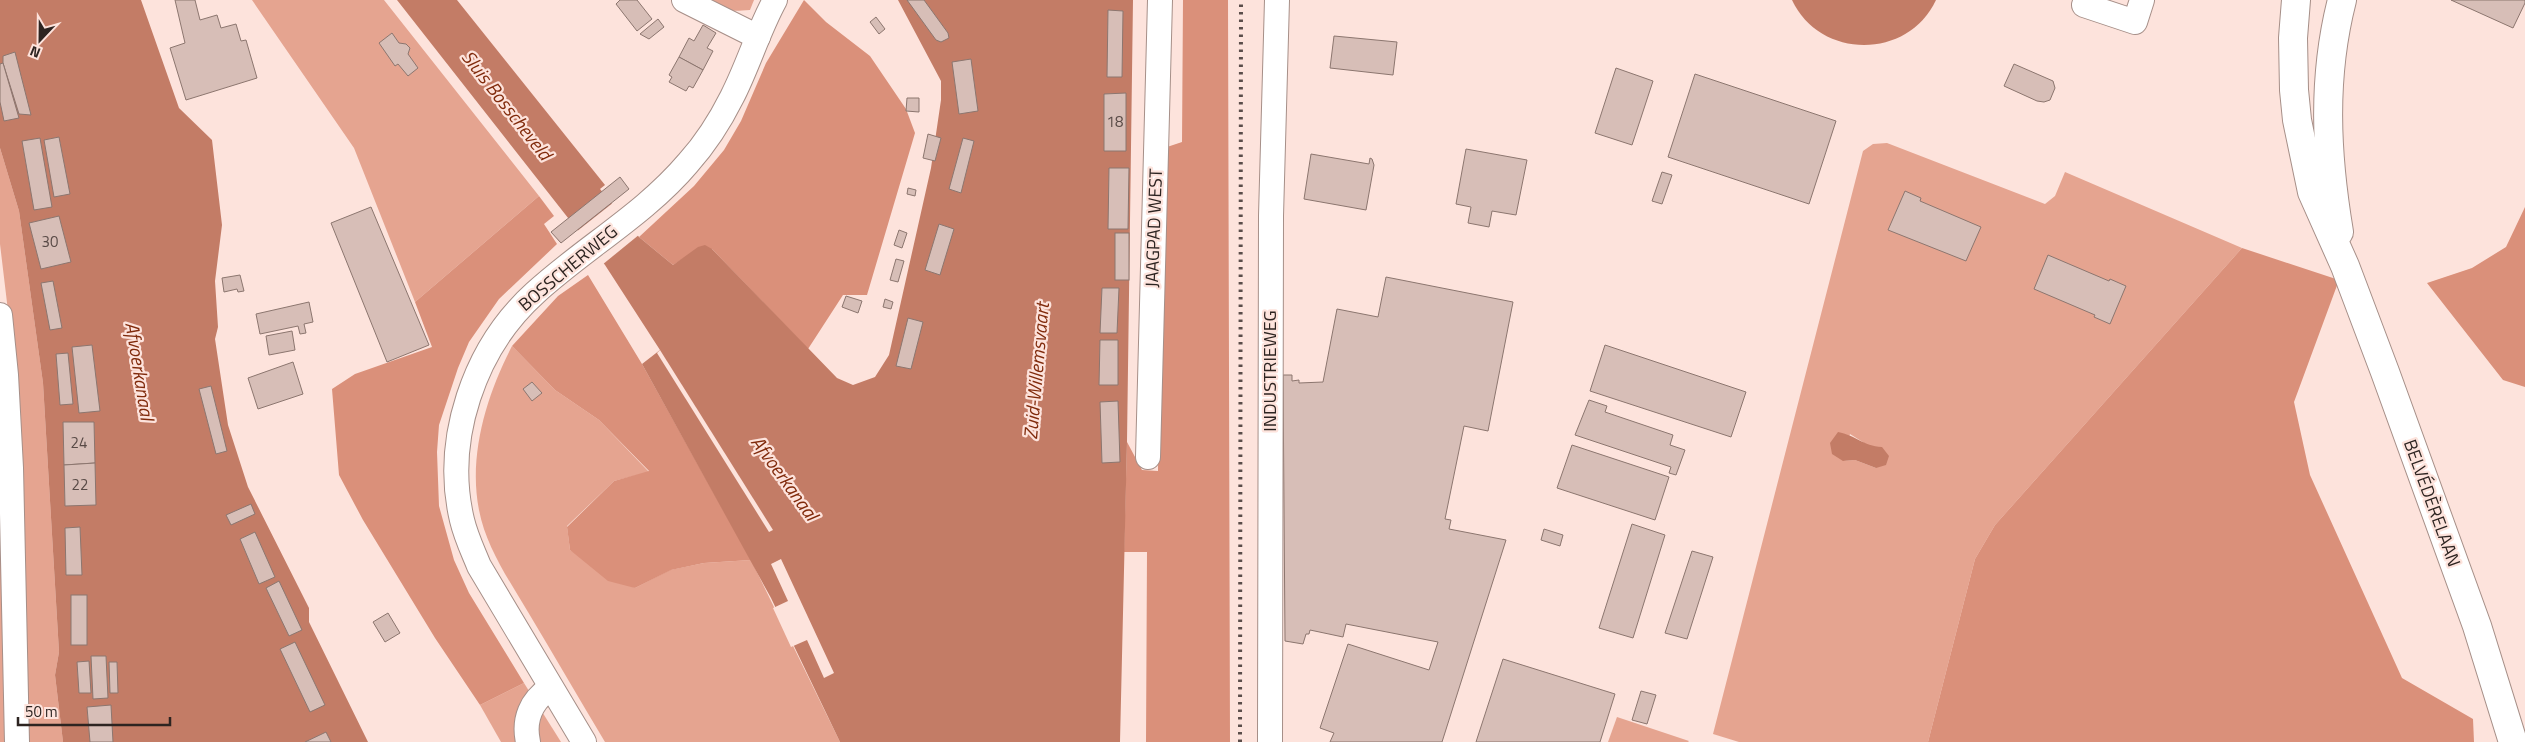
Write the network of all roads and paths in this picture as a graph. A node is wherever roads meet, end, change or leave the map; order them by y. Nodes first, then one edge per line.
1 (684, 0) edge
2 (775, 0) edge
3 (1160, 0) edge
4 (1277, 0) edge
5 (2086, 0) edge
6 (2142, 0) edge
7 (2296, 0) edge
8 (2342, 0) edge
9 (758, 37) junction
10 (2345, 266) junction
11 (0, 315) edge
12 (1148, 457) dead end
13 (550, 688) junction
14 (17, 742) edge
15 (528, 742) edge
16 (584, 742) edge
17 (1270, 742) edge
18 (2513, 742) edge

1 - 9 street
2 - 9 street, BOSSCHERWEG
3 - 12 street, JAAGPAD WEST
4 - 17 street, INDUSTRIEWEG
5 - 6 street
7 - 10 main road, BELVÉDÈRELAAN
8 - 10 main road, BELVÉDÈRELAAN
9 - 13 street, BOSSCHERWEG
10 - 18 main road, BELVÉDÈRELAAN
11 - 14 street
13 - 15 street
13 - 16 street, BOSSCHERWEG

